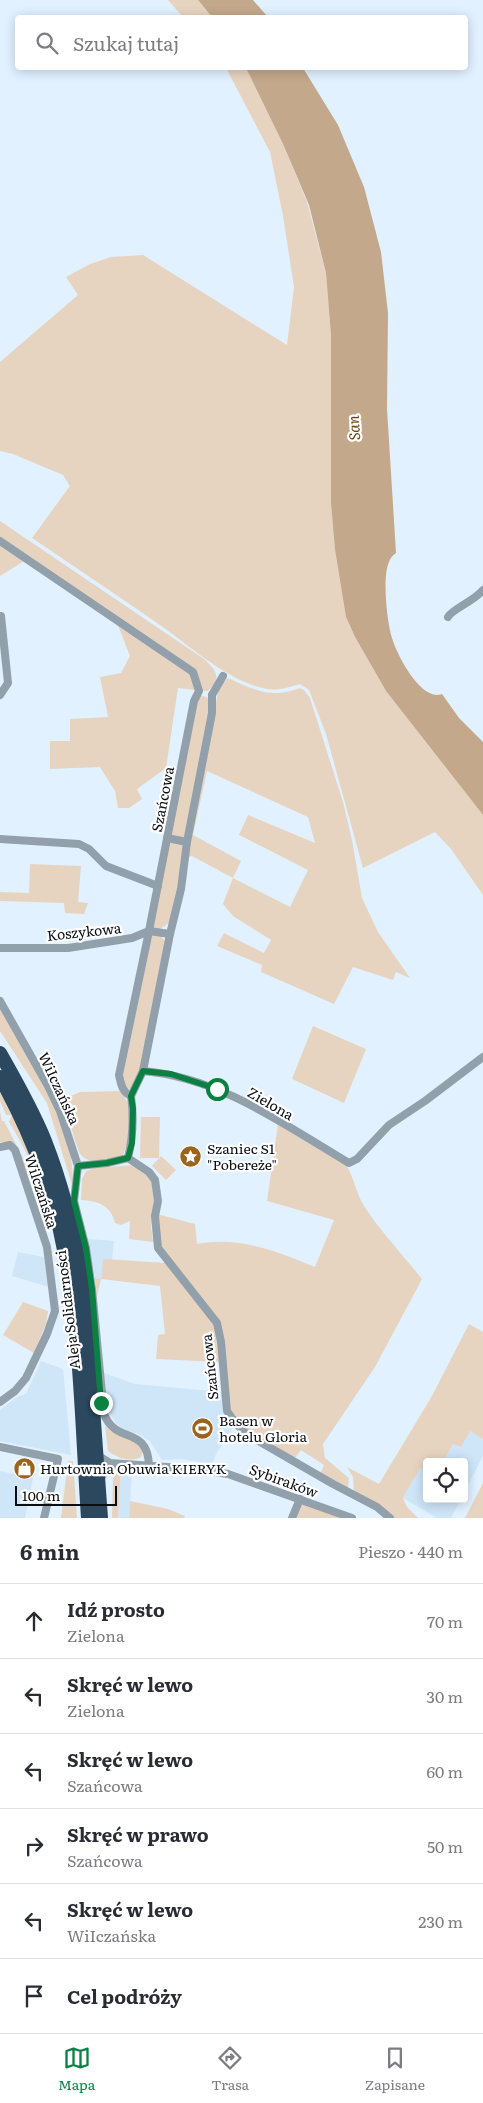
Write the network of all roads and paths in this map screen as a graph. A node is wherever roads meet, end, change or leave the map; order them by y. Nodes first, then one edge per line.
1 (0, 541) edge
2 (483, 590) edge
3 (1, 616) edge
4 (448, 617) dead end
5 (223, 676) dead end
6 (199, 691) junction
7 (0, 695) edge
8 (212, 695) junction
9 (0, 838) edge
10 (167, 838) junction
11 (187, 842) junction
12 (158, 886) junction
13 (149, 931) junction
14 (170, 934) junction
15 (0, 948) edge
16 (0, 1001) edge
17 (0, 1052) edge
18 (483, 1057) edge
19 (143, 1071) junction
20 (0, 1077) edge
21 (131, 1096) junction
22 (0, 1146) edge
23 (128, 1158) junction
24 (78, 1166) junction
25 (0, 1402) edge
26 (0, 1447) edge
27 (96, 1454) junction
28 (117, 1464) junction
29 (149, 1465) junction
30 (98, 1482) junction
31 (300, 1499) junction
32 (44, 1518) edge
33 (88, 1518) edge
34 (101, 1518) edge
35 (292, 1518) edge
36 (352, 1518) edge
37 (390, 1518) edge

1 - 6 street
2 - 4 street
3 - 7 street
5 - 8 street
6 - 8 street
6 - 10 street, Szańcowa
8 - 11 street
9 - 12 street
10 - 11 street
10 - 12 street, Szańcowa
11 - 14 street
12 - 13 street, Szańcowa
13 - 14 street, Koszykowa
13 - 15 street, Koszykowa
13 - 21 street, Szańcowa
14 - 19 street
16 - 24 street, WiIczańska
17 - 27 highway, Aleja Solidarności
18 - 19 street, Zielona
19 - 21 street
20 - 33 highway, Aleja Solidarności
21 - 23 street, Szańcowa
22 - 25 street, Wilczańska
23 - 24 street
23 - 37 street, Szańcowa
24 - 29 street, WiIczańska
26 - 32 street
27 - 28 street, Sybiraków
27 - 30 highway, Aleja Solidarności
28 - 29 street, Sybiraków
28 - 30 street
29 - 31 street, Sybiraków
30 - 34 highway, Aleja Solidarności
31 - 35 street
31 - 36 street, Sybiraków

